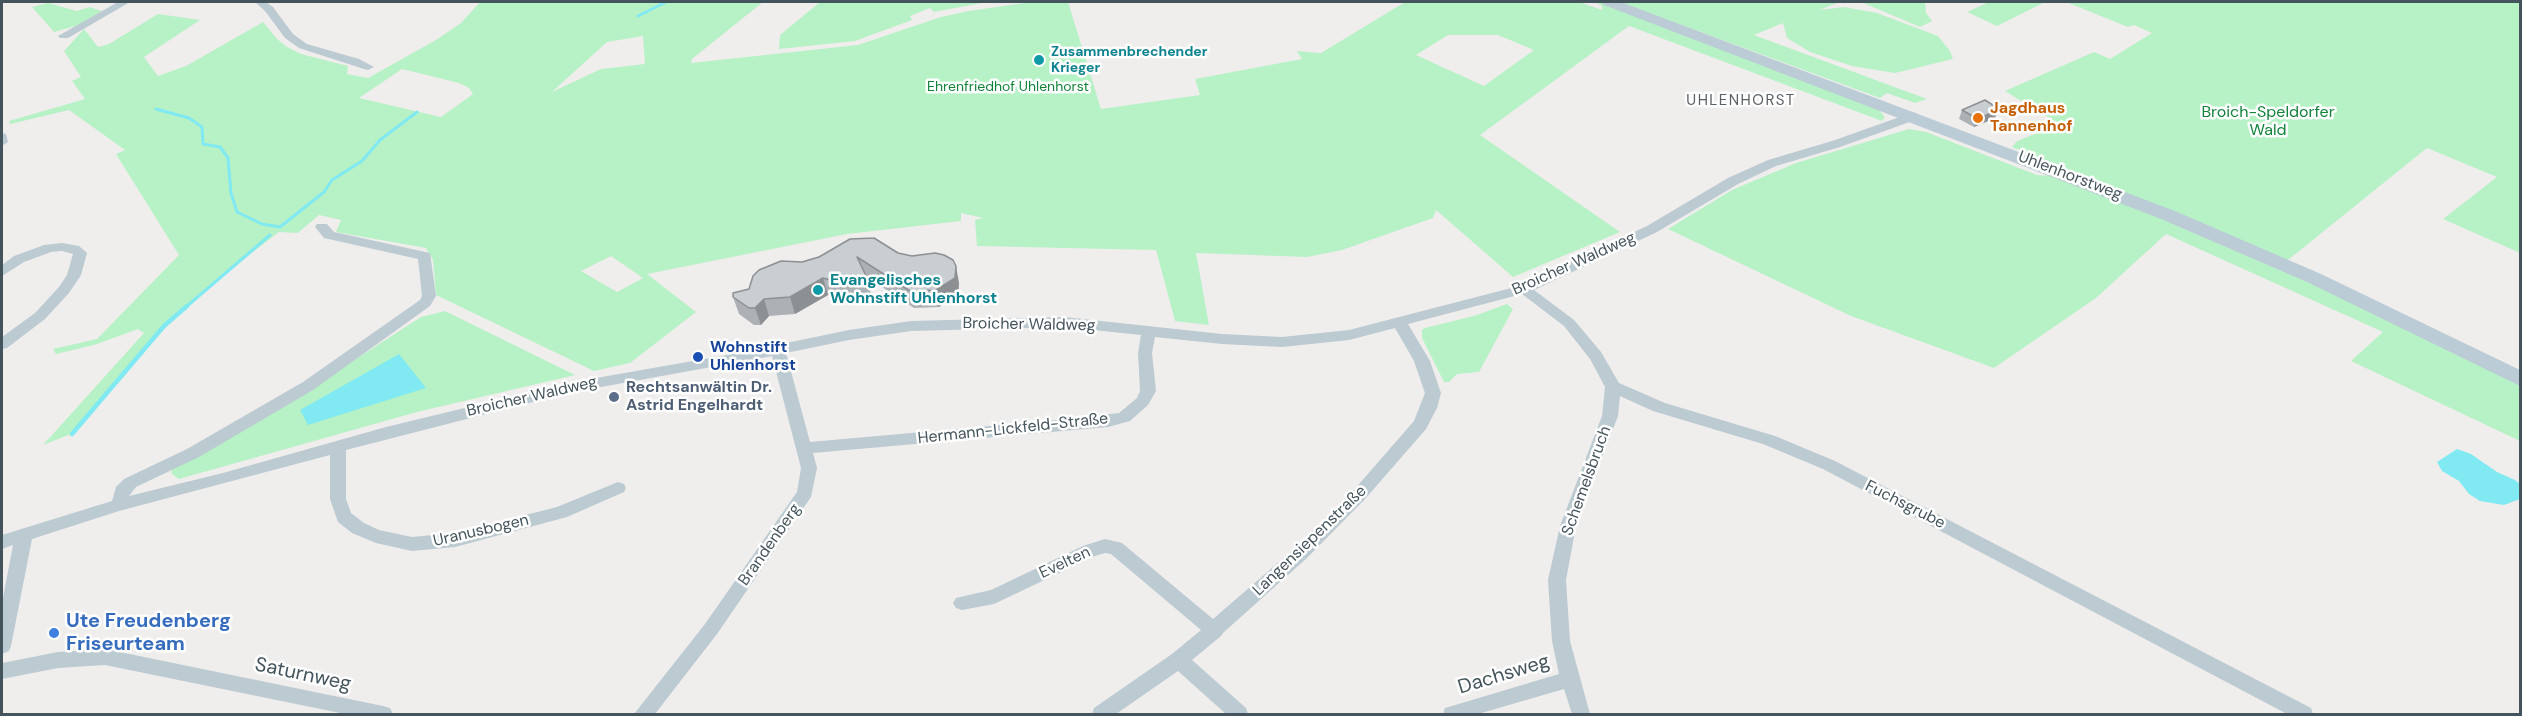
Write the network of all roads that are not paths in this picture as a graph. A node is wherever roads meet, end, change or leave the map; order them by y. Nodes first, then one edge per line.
1 (125, 2) edge
2 (260, 2) edge
3 (1609, 2) edge
4 (64, 36) dead end
5 (368, 67) dead end
6 (1914, 117) junction
7 (2, 137) edge
8 (2, 142) edge
9 (322, 227) dead end
10 (2, 272) edge
11 (1524, 289) junction
12 (1400, 323) junction
13 (1149, 330) junction
14 (2, 344) edge
15 (778, 350) junction
16 (2520, 379) edge
17 (1613, 387) junction
18 (338, 446) junction
19 (804, 448) junction
20 (618, 488) dead end
21 (119, 505) junction
22 (24, 535) junction
23 (2, 542) edge
24 (962, 603) dead end
25 (1215, 631) junction
26 (2, 646) edge
27 (1179, 660) junction
28 (2, 671) edge
29 (1570, 679) junction
30 (383, 714) edge
31 (644, 714) edge
32 (1101, 714) edge
33 (1239, 714) edge
34 (1452, 714) edge
35 (1581, 714) edge
36 (2304, 714) edge

1 - 4 street
2 - 5 street
3 - 6 main road, Uhlenhorstweg
6 - 11 street, Broicher Waldweg
6 - 16 main road, Uhlenhorstweg
7 - 8 street
9 - 21 street
10 - 14 street
11 - 12 street, Broicher Waldweg
11 - 17 street
12 - 13 street, Broicher Waldweg
12 - 25 street, Langensiepenstraße
13 - 15 street, Broicher Waldweg
13 - 19 street, Hermann-Lickfeld-Straße
15 - 18 street, Broicher Waldweg
15 - 19 street, Brandenberg
17 - 29 street, Schemelsbruch
17 - 36 street, Fuchsgrube
18 - 20 street, Uranusbogen
18 - 21 street, Broicher Waldweg
19 - 31 street, Brandenberg
21 - 22 street, Broicher Waldweg
22 - 23 street, Broicher Waldweg
22 - 26 street
24 - 25 street, Evelten
25 - 27 street, Langensiepenstraße
27 - 32 street, Langensiepenstraße
27 - 33 street
28 - 30 street, Saturnweg
29 - 34 street, Dachsweg
29 - 35 street, Schemelsbruch

